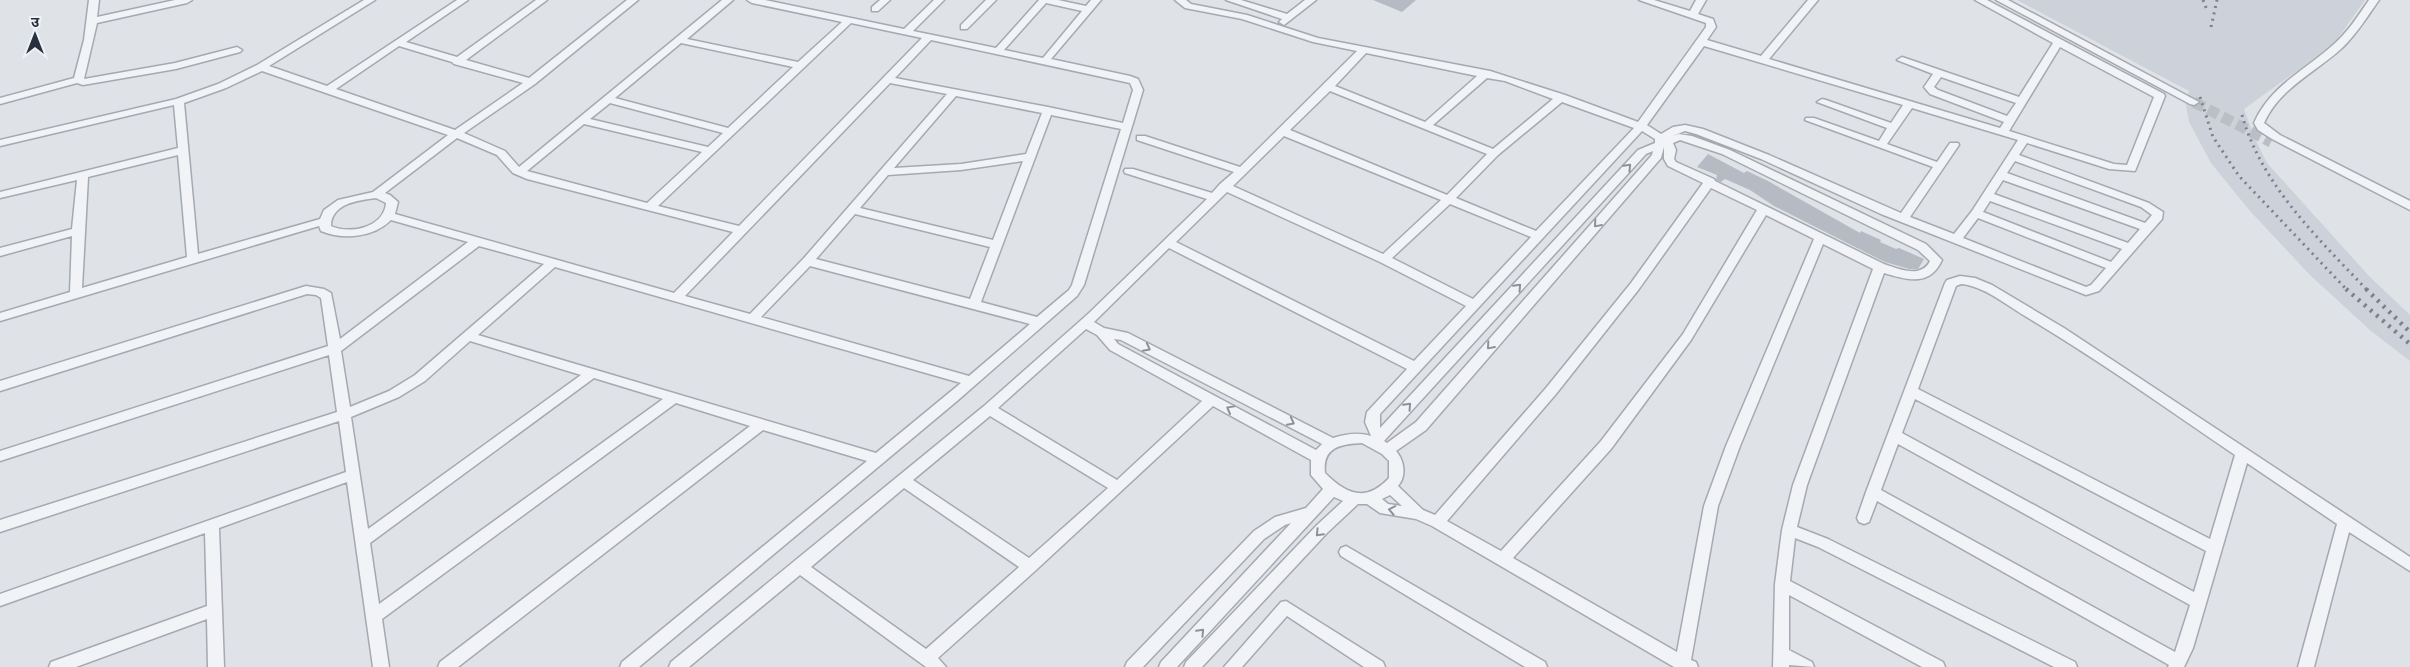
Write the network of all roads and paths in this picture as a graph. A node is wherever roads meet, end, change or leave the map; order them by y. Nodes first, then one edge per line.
1 (94, 0) edge
2 (188, 0) edge
3 (370, 0) edge
4 (463, 0) edge
5 (542, 0) edge
6 (633, 0) edge
7 (728, 0) edge
8 (752, 0) edge
9 (885, 0) edge
10 (939, 0) edge
11 (991, 0) edge
12 (1044, 0) edge
13 (1096, 0) edge
14 (1180, 0) edge
15 (1234, 0) edge
16 (1312, 0) edge
17 (1644, 0) edge
18 (1701, 0) edge
19 (1813, 0) edge
20 (1980, 0) edge
21 (2001, 0) edge
22 (2374, 0) edge
23 (875, 9) dead end
24 (1088, 9) junction
25 (1693, 15) junction
26 (1289, 18) junction
27 (849, 20) junction
28 (93, 21) junction
29 (964, 27) dead end
30 (1279, 27) junction
31 (907, 31) junction
32 (929, 37) junction
33 (679, 40) junction
34 (2058, 41) junction
35 (1702, 42) junction
36 (398, 43) junction
37 (237, 50) dead end
38 (1363, 50) junction
39 (998, 51) junction
40 (1763, 60) junction
41 (1902, 60) dead end
42 (1045, 61) junction
43 (457, 62) junction
44 (801, 66) junction
45 (261, 67) junction
46 (1486, 73) junction
47 (1939, 73) junction
48 (78, 80) junction
49 (888, 80) junction
50 (531, 82) junction
51 (1328, 87) junction
52 (328, 90) junction
53 (954, 92) junction
54 (1560, 97) junction
55 (608, 99) junction
56 (0, 101) edge
57 (179, 101) junction
58 (2021, 101) junction
59 (1822, 102) dead end
60 (2194, 102) tunnel mouth
61 (1910, 103) junction
62 (1048, 110) junction
63 (582, 120) junction
64 (1810, 120) dead end
65 (2010, 120) junction
66 (1426, 126) junction
67 (1641, 126) junction
68 (1125, 127) junction
69 (1894, 127) junction
70 (1282, 131) junction
71 (731, 132) junction
72 (2003, 132) junction
73 (456, 134) junction
74 (1141, 138) dead end
75 (2024, 139) junction
76 (1662, 142) junction
77 (2271, 142) tunnel mouth
78 (0, 143) edge
79 (1881, 145) junction
80 (1954, 145) dead end
81 (184, 150) junction
82 (711, 151) junction
83 (1494, 153) junction
84 (1030, 157) junction
85 (2013, 157) junction
86 (1939, 166) junction
87 (1129, 171) dead end
88 (1241, 171) junction
89 (519, 172) junction
90 (886, 172) junction
91 (83, 174) junction
92 (2001, 175) junction
93 (1710, 181) junction
94 (1224, 186) junction
95 (0, 195) edge
96 (376, 195) junction
97 (1988, 196) junction
98 (1213, 197) junction
99 (1449, 199) junction
100 (651, 206) junction
101 (2410, 206) edge
102 (1764, 208) junction
103 (852, 210) junction
104 (1976, 214) junction
105 (2410, 214) edge
106 (388, 216) junction
107 (1903, 218) junction
108 (324, 221) junction
109 (2147, 228) junction
110 (78, 231) junction
111 (742, 231) junction
112 (1538, 236) junction
113 (1820, 238) junction
114 (1956, 239) junction
115 (475, 243) junction
116 (1168, 243) junction
117 (996, 244) junction
118 (2130, 248) junction
119 (0, 252) edge
120 (1384, 259) junction
121 (193, 260) junction
122 (808, 261) junction
123 (552, 263) junction
124 (1880, 267) junction
125 (2114, 268) junction
126 (76, 293) junction
127 (676, 297) junction
128 (974, 304) junction
129 (1475, 305) junction
130 (0, 317) edge
131 (752, 319) junction
132 (1040, 322) junction
133 (1085, 323) junction
134 (1101, 332) junction
135 (468, 336) junction
136 (336, 348) junction
137 (1416, 368) junction
138 (591, 374) junction
139 (972, 381) junction
140 (0, 386) edge
141 (1911, 391) junction
142 (674, 398) junction
143 (1212, 399) junction
144 (989, 409) junction
145 (345, 414) junction
146 (760, 424) junction
147 (1894, 435) junction
148 (1378, 440) junction
149 (1332, 443) junction
150 (1387, 450) junction
151 (2244, 452) junction
152 (0, 456) edge
153 (1319, 458) junction
154 (878, 459) junction
155 (352, 475) junction
156 (902, 480) junction
157 (1118, 487) junction
158 (1390, 488) junction
159 (1332, 489) junction
160 (1873, 492) junction
161 (1370, 498) junction
162 (1354, 499) junction
163 (1308, 513) junction
164 (1418, 514) junction
165 (1864, 518) dead end
166 (2345, 521) junction
167 (1437, 522) junction
168 (0, 526) edge
169 (212, 526) junction
170 (1789, 530) junction
171 (363, 540) junction
172 (2215, 549) junction
173 (1346, 552) dead end
174 (1502, 560) junction
175 (2410, 565) edge
176 (800, 567) junction
177 (1030, 567) junction
178 (1782, 584) junction
179 (0, 600) edge
180 (2198, 602) junction
181 (214, 610) junction
182 (374, 616) junction
183 (1781, 660) edge
184 (932, 663) edge
185 (1238, 665) edge
186 (2177, 665) edge
187 (682, 666) edge
188 (1685, 666) edge
189 (57, 667) edge
190 (216, 667) edge
191 (381, 667) edge
192 (446, 667) edge
193 (628, 667) edge
194 (1133, 667) edge
195 (1167, 667) edge
196 (1192, 667) edge
197 (1377, 667) edge
198 (1539, 667) edge
199 (1806, 667) edge
200 (1938, 667) edge
201 (2069, 667) edge
202 (2306, 667) edge

1 - 28 street
2 - 28 street
3 - 45 street
4 - 36 street
5 - 43 street
6 - 50 street
7 - 33 street
8 - 27 street
9 - 23 street
10 - 31 street
11 - 29 street
12 - 24 street
12 - 39 street
13 - 24 street
14 - 30 street
15 - 26 street
16 - 26 street
17 - 25 street
18 - 25 street
19 - 40 street
20 - 34 street
21 - 60 street
22 - 101 street
24 - 42 street
25 - 35 street
26 - 30 street
27 - 31 street
27 - 44 street
28 - 48 street
30 - 38 street
31 - 32 street
32 - 39 street
32 - 49 street
33 - 44 street
33 - 55 street
34 - 58 street
34 - 75 street
35 - 40 street
35 - 67 street
36 - 43 street
36 - 52 street
37 - 48 street
38 - 46 street
38 - 51 street
39 - 42 street
40 - 61 street
41 - 47 street
42 - 68 street
43 - 50 street
44 - 71 street
45 - 52 street
45 - 57 street
46 - 54 street
46 - 66 street
47 - 58 street
47 - 65 street
48 - 56 street
49 - 53 street
49 - 111 street
50 - 73 street
51 - 66 street
51 - 70 street
52 - 73 street
53 - 62 street
53 - 90 street
54 - 67 street
54 - 83 street
55 - 63 street
55 - 71 street
57 - 78 street
57 - 81 street
58 - 65 street
59 - 69 street
61 - 69 street
61 - 72 street
62 - 68 street
62 - 84 street
63 - 82 street
63 - 89 street
64 - 79 street
65 - 72 street
66 - 83 street
67 - 76 street
67 - 112 street
68 - 132 street
69 - 79 street
70 - 88 street
70 - 99 street
71 - 82 street
72 - 75 street
73 - 89 street
73 - 96 street
74 - 88 street
75 - 85 street
76 - 93 street
76 - 107 street
76 - 124 street
148 -> 76 street
76 -> 150 street
77 - 105 street
79 - 86 street
80 - 86 street
81 - 91 street
81 - 121 street
82 - 100 street
83 - 99 street
84 - 90 street
84 - 117 street
85 - 92 street
85 - 109 street
86 - 107 street
87 - 98 street
88 - 94 street
89 - 100 street
90 - 103 street
91 - 95 street
91 - 110 street
92 - 97 street
92 - 109 street
93 - 102 street
93 - 167 street
94 - 98 street
94 - 120 street
96 - 106 street
96 - 108 street
97 - 104 street
97 - 118 street
98 - 116 street
99 - 112 street
99 - 120 street
100 - 111 street
102 - 113 street
102 - 174 street
103 - 117 street
103 - 122 street
104 - 114 street
104 - 125 street
106 - 108 street
106 - 115 street
107 - 114 street
108 - 121 street
109 - 118 street
110 - 119 street
110 - 126 street
111 - 127 street
112 - 129 street
113 - 124 street
113 - 188 street
114 - 125 street
115 - 123 street
115 - 136 street
116 - 133 street
116 - 137 street
117 - 128 street
118 - 125 street
120 - 129 street
121 - 126 street
122 - 128 street
122 - 131 street
123 - 127 street
123 - 135 street
124 - 170 street
126 - 130 street
127 - 131 street
128 - 132 street
129 - 137 street
131 - 139 street
132 - 139 street
133 - 134 street
133 - 144 street
134 - 143 street
134 -> 149 street
135 - 138 street
135 - 145 street
136 - 140 street
136 - 145 street
136 - 152 street
137 - 148 street
138 - 142 street
138 - 171 street
139 - 154 street
141 - 147 street
141 - 151 street
141 - 172 street
142 - 146 street
142 - 182 street
153 -> 143 street
143 - 157 street
144 - 156 street
144 - 157 street
145 - 155 street
145 - 168 street
146 - 154 street
146 - 192 street
147 - 160 street
147 - 180 street
148 - 149 street
148 - 150 street
149 - 153 street
150 - 158 street
151 - 166 street
151 - 172 street
153 - 159 street
154 - 193 street
155 - 169 street
155 - 171 street
156 - 176 street
156 - 177 street
157 - 177 street
158 - 161 street
158 - 164 street
159 - 162 street
159 - 163 street
160 - 165 street
160 - 186 street
161 - 162 street
164 -> 161 street
162 -> 196 street
163 - 194 street
195 -> 163 street
164 - 167 street
166 - 175 street
166 - 202 street
167 - 174 street
169 - 179 street
169 - 181 street
170 - 178 street
170 - 201 street
171 - 182 street
172 - 180 street
173 - 198 street
174 - 188 street
176 - 184 street
176 - 187 street
177 - 184 street
178 - 183 street
178 - 200 street
180 - 186 street
181 - 189 street
181 - 190 street
182 - 191 street
183 - 199 street
185 - 197 street

